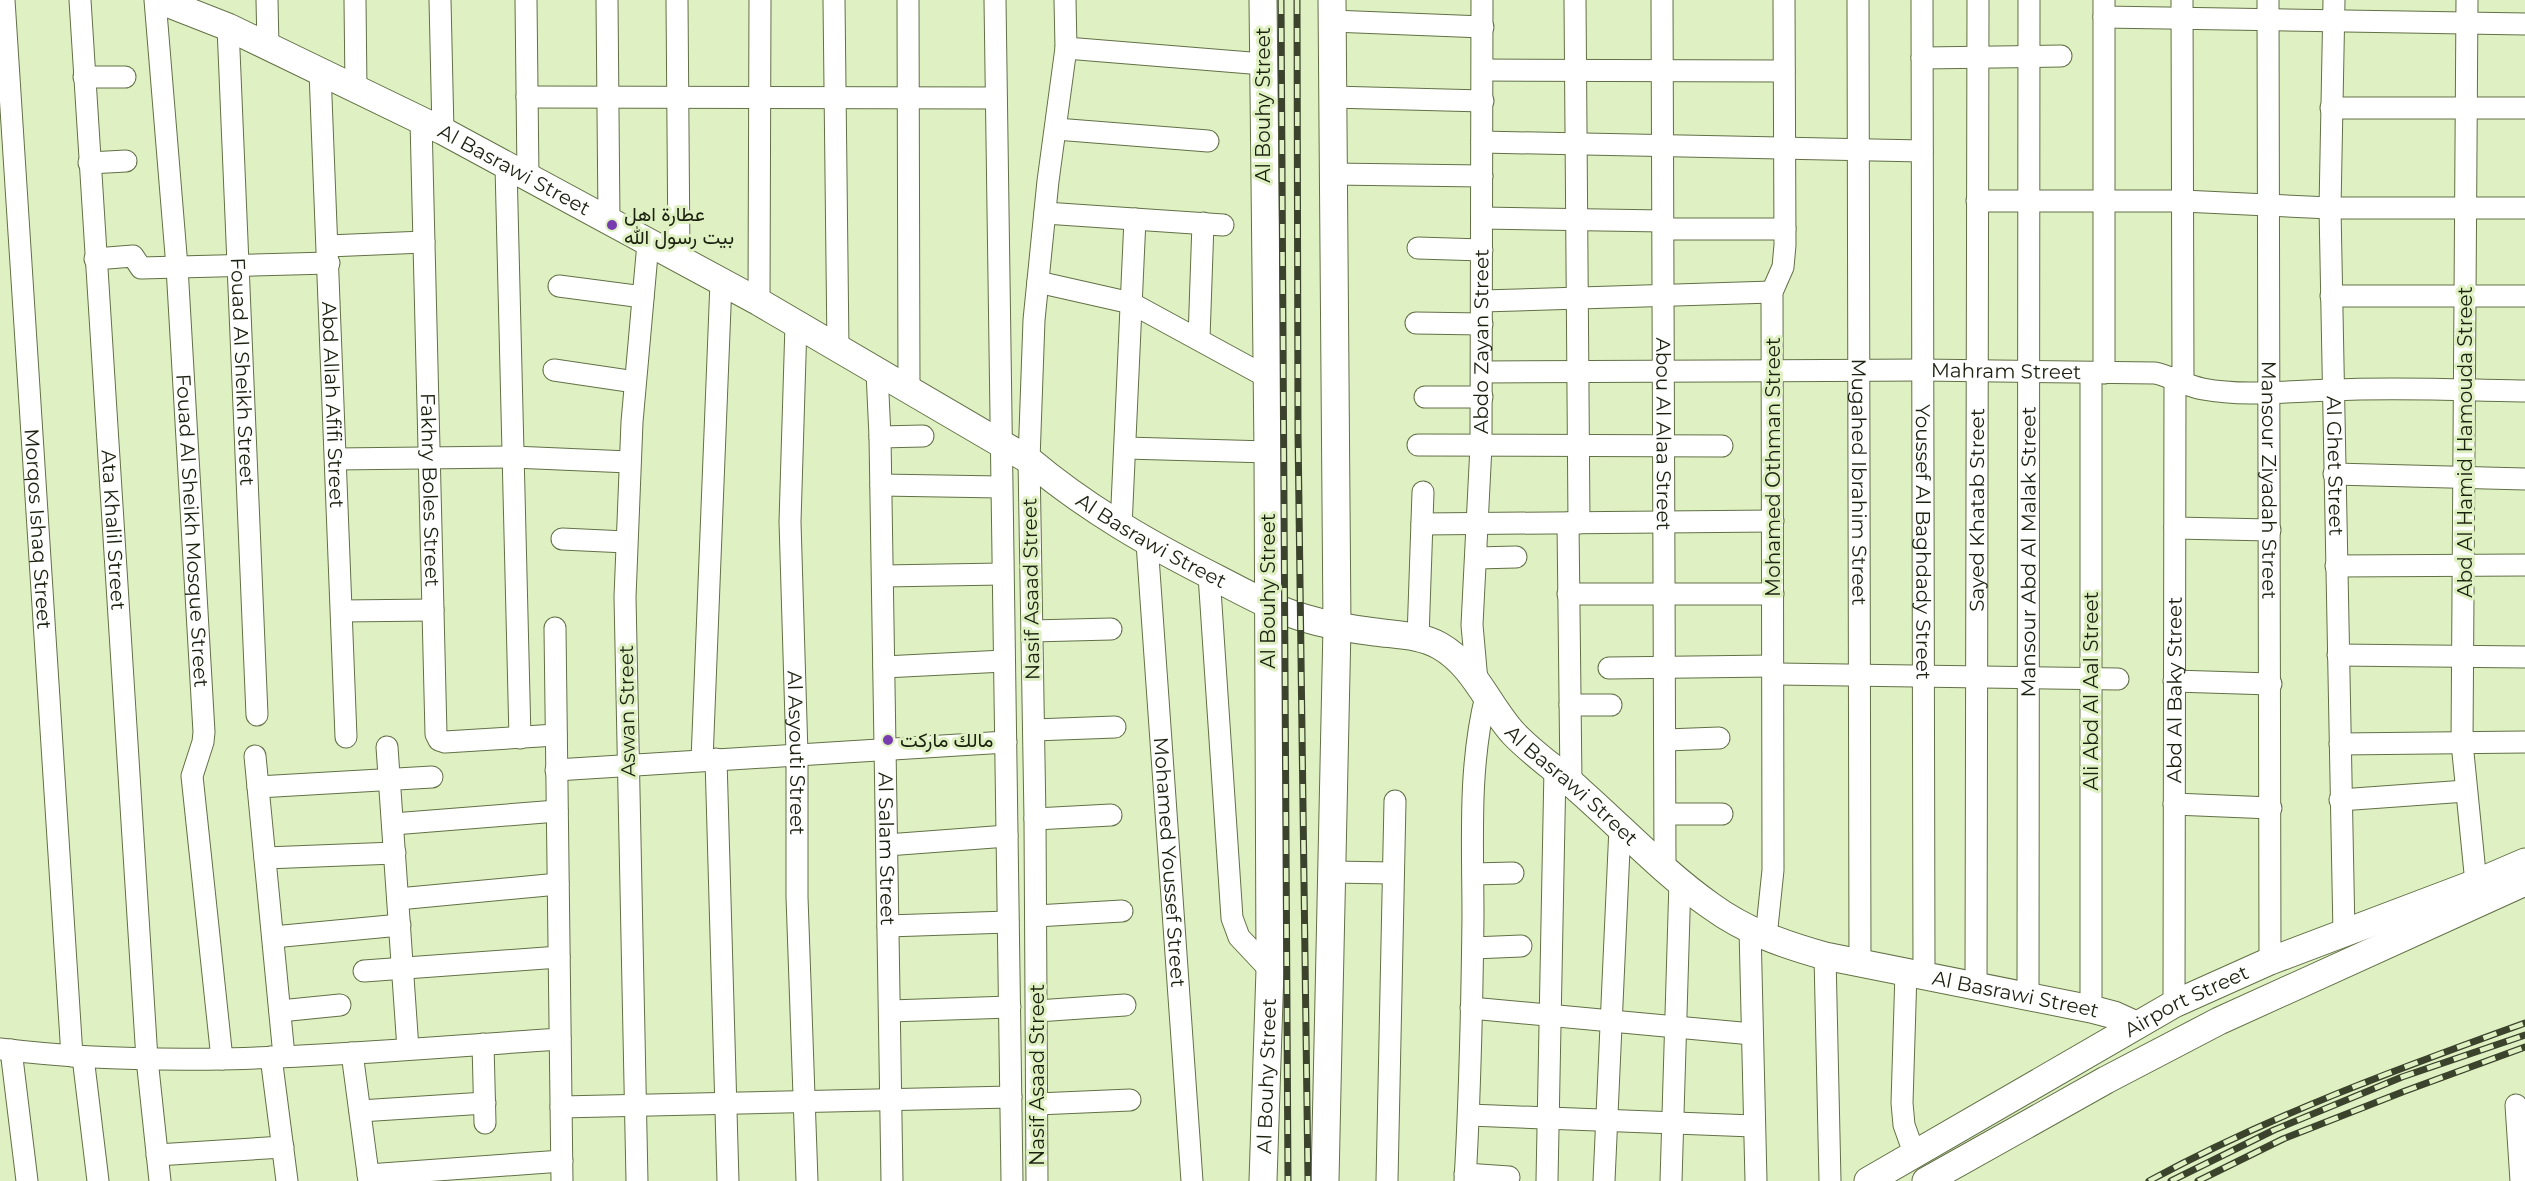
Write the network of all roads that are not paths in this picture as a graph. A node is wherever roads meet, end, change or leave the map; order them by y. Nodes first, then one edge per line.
1 (4, 0) edge
2 (80, 0) edge
3 (267, 0) edge
4 (355, 0) edge
5 (440, 0) edge
6 (526, 0) edge
7 (608, 0) edge
8 (677, 0) edge
9 (760, 0) edge
10 (834, 0) edge
11 (908, 0) edge
12 (995, 0) edge
13 (1065, 0) edge
14 (1263, 0) edge
15 (1482, 0) edge
16 (1575, 0) edge
17 (1662, 0) edge
18 (1784, 0) edge
19 (1858, 0) edge
20 (1922, 0) edge
21 (1978, 0) edge
22 (2029, 0) edge
23 (2334, 0) edge
24 (2467, 0) edge
25 (169, 2) edge
26 (2104, 9) edge
27 (2182, 10) edge
28 (2268, 10) edge
29 (1332, 11) edge
30 (2333, 22) junction
31 (2467, 23) junction
32 (2525, 24) edge
33 (228, 27) junction
34 (1483, 27) junction
35 (268, 46) junction
36 (1066, 48) junction
37 (2061, 56) dead end
38 (1978, 57) junction
39 (2029, 57) junction
40 (1922, 58) junction
41 (1263, 64) junction
42 (1483, 70) junction
43 (1575, 71) junction
44 (320, 72) junction
45 (1662, 72) junction
46 (1784, 72) junction
47 (84, 77) junction
48 (125, 77) dead end
49 (356, 89) junction
50 (527, 97) junction
51 (608, 97) junction
52 (1332, 97) junction
53 (678, 98) junction
54 (760, 98) junction
55 (835, 98) junction
56 (908, 98) junction
57 (996, 99) junction
58 (1483, 100) junction
59 (2331, 108) junction
60 (2466, 108) junction
61 (2525, 108) edge
62 (432, 126) junction
63 (1056, 129) junction
64 (1208, 141) dead end
65 (1482, 142) junction
66 (1575, 144) junction
67 (1662, 146) junction
68 (1785, 148) junction
69 (1858, 150) junction
70 (1922, 151) junction
71 (126, 161) dead end
72 (89, 163) junction
73 (517, 172) junction
74 (1332, 174) junction
75 (1482, 176) junction
76 (1977, 201) junction
77 (2029, 201) junction
78 (2104, 201) junction
79 (2183, 201) junction
80 (2269, 206) junction
81 (2525, 207) edge
82 (2330, 208) junction
83 (2466, 208) junction
84 (1045, 213) junction
85 (1482, 218) junction
86 (1135, 219) junction
87 (1576, 220) junction
88 (609, 221) junction
89 (1663, 225) junction
90 (1785, 229) junction
91 (424, 242) junction
92 (648, 243) junction
93 (1418, 248) dead end
94 (1482, 250) junction
95 (329, 254) junction
96 (95, 259) junction
97 (679, 259) junction
98 (238, 266) junction
99 (177, 267) junction
100 (721, 282) junction
101 (1038, 282) junction
102 (559, 286) dead end
103 (1772, 292) junction
104 (1664, 296) junction
105 (2331, 296) junction
106 (2466, 296) junction
107 (2525, 296) edge
108 (643, 297) junction
109 (1578, 298) junction
110 (1482, 301) junction
111 (759, 303) junction
112 (1131, 303) junction
113 (1416, 323) dead end
114 (795, 324) junction
115 (1482, 324) junction
116 (1199, 339) junction
117 (838, 349) junction
118 (554, 370) dead end
119 (1922, 370) junction
120 (1664, 371) junction
121 (1773, 371) junction
122 (1859, 371) junction
123 (1977, 371) junction
124 (877, 372) junction
125 (1482, 372) junction
126 (1579, 372) junction
127 (2028, 372) junction
128 (2098, 373) junction
129 (1265, 376) junction
130 (2179, 380) junction
131 (635, 382) junction
132 (909, 390) junction
133 (2332, 390) junction
134 (2465, 390) junction
135 (2525, 391) edge
136 (2270, 394) junction
137 (1425, 397) dead end
138 (1482, 397) junction
139 (922, 436) dead end
140 (880, 437) junction
141 (1000, 443) junction
142 (1418, 445) dead end
143 (1481, 446) junction
144 (1579, 446) junction
145 (1665, 446) junction
146 (1722, 446) dead end
147 (1126, 448) junction
148 (1268, 452) junction
149 (429, 458) junction
150 (513, 458) junction
151 (336, 459) junction
152 (1029, 460) junction
153 (629, 462) junction
154 (2334, 474) junction
155 (2465, 477) junction
156 (2525, 479) edge
157 (881, 484) junction
158 (1000, 487) junction
159 (1423, 492) dead end
160 (1773, 521) junction
161 (1665, 522) junction
162 (1478, 523) junction
163 (1573, 523) junction
164 (1422, 524) junction
165 (1121, 527) junction
166 (2175, 528) junction
167 (2270, 530) junction
168 (562, 539) dead end
169 (626, 542) junction
170 (1147, 543) junction
171 (1516, 557) dead end
172 (1476, 558) junction
173 (2465, 565) junction
174 (2525, 565) edge
175 (2336, 566) junction
176 (1002, 574) junction
177 (1209, 575) junction
178 (883, 576) junction
179 (1568, 594) junction
180 (1665, 594) junction
181 (1773, 594) junction
182 (1268, 604) junction
183 (433, 610) junction
184 (342, 611) junction
185 (1337, 627) junction
186 (555, 628) dead end
187 (1111, 629) dead end
188 (1032, 631) junction
189 (1418, 638) junction
190 (2338, 655) junction
191 (2463, 657) junction
192 (2525, 657) edge
193 (1004, 661) junction
194 (884, 667) junction
195 (1609, 668) dead end
196 (1665, 668) junction
197 (1773, 670) junction
198 (1860, 675) junction
199 (1923, 676) junction
200 (1977, 677) junction
201 (2028, 677) junction
202 (2091, 678) junction
203 (2118, 679) dead end
204 (2174, 681) junction
205 (2271, 684) junction
206 (1482, 689) junction
207 (1570, 705) junction
208 (1611, 705) dead end
209 (257, 715) dead end
210 (1115, 727) dead end
211 (1034, 730) junction
212 (556, 735) junction
213 (346, 737) dead end
214 (520, 738) junction
215 (1719, 738) dead end
216 (1666, 740) junction
217 (1006, 742) junction
218 (2525, 742) edge
219 (2462, 743) junction
220 (2340, 744) junction
221 (387, 747) dead end
222 (886, 748) junction
223 (796, 754) junction
224 (255, 756) dead end
225 (709, 760) junction
226 (628, 765) junction
227 (556, 770) junction
228 (1563, 775) junction
229 (432, 777) dead end
230 (390, 779) junction
231 (258, 787) junction
232 (2466, 792) junction
233 (2340, 800) junction
234 (1395, 801) dead end
235 (2174, 804) junction
236 (2271, 808) junction
237 (557, 811) junction
238 (1666, 814) junction
239 (1722, 814) dead end
240 (1111, 815) dead end
241 (1035, 819) junction
242 (393, 824) junction
243 (1620, 827) junction
244 (1007, 836) junction
245 (887, 845) junction
246 (394, 853) junction
247 (265, 858) junction
248 (2525, 862) edge
249 (1332, 872) junction
250 (1393, 873) junction
251 (1513, 873) dead end
252 (1473, 874) junction
253 (1673, 874) junction
254 (2525, 882) edge
255 (558, 884) junction
256 (2476, 884) junction
257 (398, 898) junction
258 (1122, 911) dead end
259 (1036, 916) junction
260 (1008, 922) junction
261 (399, 925) junction
262 (888, 926) junction
263 (1758, 933) junction
264 (2344, 934) junction
265 (273, 937) junction
266 (1521, 946) dead end
267 (1473, 948) junction
268 (1825, 956) junction
269 (559, 957) junction
270 (2270, 961) junction
271 (1860, 963) junction
272 (402, 968) junction
273 (1270, 970) junction
274 (364, 971) dead end
275 (1915, 974) junction
276 (1976, 986) junction
277 (2028, 996) junction
278 (2174, 1004) junction
279 (340, 1005) dead end
280 (1125, 1005) dead end
281 (1010, 1007) junction
282 (1471, 1008) junction
283 (2091, 1009) junction
284 (280, 1011) junction
285 (890, 1011) junction
286 (1036, 1011) junction
287 (1549, 1016) junction
288 (1610, 1021) junction
289 (2136, 1025) junction
290 (1675, 1026) junction
291 (1752, 1034) junction
292 (560, 1039) junction
293 (483, 1044) junction
294 (6, 1049) edge
295 (408, 1049) junction
296 (352, 1053) junction
297 (2088, 1053) junction
298 (77, 1056) junction
299 (278, 1056) junction
300 (147, 1059) junction
301 (222, 1059) junction
302 (2106, 1080) junction
303 (1011, 1097) junction
304 (891, 1099) junction
305 (1130, 1100) dead end
306 (806, 1101) junction
307 (726, 1103) junction
308 (1037, 1104) junction
309 (636, 1105) junction
310 (2516, 1105) dead end
311 (561, 1107) junction
312 (360, 1112) junction
313 (1469, 1115) junction
314 (1548, 1118) junction
315 (1606, 1120) junction
316 (1672, 1123) junction
317 (1753, 1126) junction
318 (283, 1147) junction
319 (1914, 1153) junction
320 (157, 1155) junction
321 (562, 1171) edge
322 (1509, 1177) dead end
323 (368, 1178) edge
324 (1465, 1178) edge
325 (27, 1181) edge
326 (98, 1181) edge
327 (160, 1181) edge
328 (287, 1181) edge
329 (638, 1181) edge
330 (728, 1181) edge
331 (807, 1181) edge
332 (892, 1181) edge
333 (1012, 1181) edge
334 (1037, 1181) edge
335 (1192, 1181) edge
336 (1263, 1181) edge
337 (1325, 1181) edge
338 (1387, 1181) edge
339 (1547, 1181) edge
340 (1604, 1181) edge
341 (1671, 1181) edge
342 (1756, 1181) edge
343 (1830, 1181) edge
344 (1868, 1181) edge
345 (1926, 1181) edge
346 (2522, 1181) edge

1 - 298 street, Morqos Ishaq Street
2 - 47 street, Ata Khalil Street
3 - 35 street
4 - 49 street
5 - 62 street, Fakhry Boles Street
6 - 50 street
7 - 51 street
8 - 53 street
9 - 54 street
10 - 55 street
11 - 56 street
12 - 57 street, Nasif Asaad Street
13 - 36 street, Nasif Asaad Street
14 - 41 street, Al Bouhy Street
15 - 34 street, Abdo Zayan Street
16 - 43 street
17 - 45 street, Abou Al Alaa Street
18 - 46 street, Mohamed Othman Street
19 - 69 street, Mugahed Ibrahim Street
20 - 40 street, Youssef Al Baghdady Street
21 - 38 street, Sayed Khatab Street
22 - 39 street, Mansour Abd Al Malak Street
23 - 30 street, Al Ghet Street
24 - 31 street, Abd Al Hamid Hamouda Street
25 - 33 street, Al Basrawi Street
25 - 99 street, Fouad Al Sheikh Mosque Street
26 - 27 street
26 - 78 street, Ali Abd Al Aal Street
27 - 28 street
27 - 79 street, Abd Al Baky Street
28 - 30 street
28 - 80 street, Mansour Ziyadah Street
29 - 34 street
29 - 52 street
30 - 31 street
30 - 59 street, Al Ghet Street
31 - 32 street
31 - 60 street, Abd Al Hamid Hamouda Street
33 - 35 street, Al Basrawi Street
33 - 98 street, Fouad Al Sheikh Street
34 - 42 street, Abdo Zayan Street
35 - 44 street, Al Basrawi Street
36 - 41 street
36 - 63 street, Nasif Asaad Street
37 - 39 street
38 - 39 street
38 - 40 street
38 - 76 street, Sayed Khatab Street
39 - 77 street, Mansour Abd Al Malak Street
40 - 70 street, Youssef Al Baghdady Street
41 - 129 street, Al Bouhy Street
42 - 43 street
42 - 58 street, Abdo Zayan Street
43 - 45 street
43 - 66 street
44 - 49 street, Al Basrawi Street
44 - 95 street, Abd Allah Afifi Street
45 - 46 street
45 - 67 street, Abou Al Alaa Street
46 - 68 street, Mohamed Othman Street
47 - 48 street
47 - 72 street, Ata Khalil Street
49 - 62 street, Al Basrawi Street
50 - 51 street
50 - 73 street
51 - 53 street
51 - 88 street
52 - 58 street
52 - 74 street
53 - 54 street
53 - 97 street
54 - 55 street
54 - 111 street
55 - 56 street
55 - 117 street
56 - 57 street
56 - 132 street
57 - 141 street, Nasif Asaad Street
58 - 65 street, Abdo Zayan Street
59 - 60 street
59 - 82 street, Al Ghet Street
60 - 61 street
60 - 83 street, Abd Al Hamid Hamouda Street
62 - 73 street, Al Basrawi Street
62 - 91 street, Fakhry Boles Street
63 - 64 street
63 - 84 street, Nasif Asaad Street
65 - 66 street
65 - 75 street, Abdo Zayan Street
66 - 67 street
66 - 87 street
67 - 68 street
67 - 89 street, Abou Al Alaa Street
68 - 69 street
68 - 90 street, Mohamed Othman Street
69 - 70 street
69 - 122 street, Mugahed Ibrahim Street
70 - 119 street, Youssef Al Baghdady Street
71 - 72 street
72 - 96 street, Ata Khalil Street
73 - 88 street, Al Basrawi Street
73 - 150 street
74 - 75 street
74 - 185 street
75 - 85 street, Abdo Zayan Street
76 - 77 street
76 - 123 street, Sayed Khatab Street
77 - 78 street
77 - 127 street, Mansour Abd Al Malak Street
78 - 79 street
78 - 128 street, Ali Abd Al Aal Street
79 - 80 street
79 - 130 street, Abd Al Baky Street
80 - 82 street
80 - 136 street, Mansour Ziyadah Street
81 - 83 street
82 - 83 street
82 - 105 street, Al Ghet Street
83 - 106 street, Abd Al Hamid Hamouda Street
84 - 86 street
84 - 101 street, Nasif Asaad Street
85 - 87 street
85 - 94 street, Abdo Zayan Street
86 - 112 street
86 - 116 street
87 - 89 street
87 - 109 street
88 - 92 street, Al Basrawi Street
89 - 90 street
89 - 104 street, Abou Al Alaa Street
90 - 103 street, Mohamed Othman Street
91 - 95 street
91 - 149 street, Fakhry Boles Street
92 - 97 street, Al Basrawi Street
92 - 108 street, Aswan Street
93 - 94 street
94 - 110 street, Abdo Zayan Street
95 - 98 street
95 - 151 street, Abd Allah Afifi Street
96 - 99 street
96 - 300 street, Ata Khalil Street
97 - 100 street, Al Basrawi Street
98 - 99 street
98 - 209 street, Fouad Al Sheikh Street
99 - 301 street, Fouad Al Sheikh Mosque Street
100 - 111 street, Al Basrawi Street
100 - 225 street
101 - 112 street
101 - 152 street, Nasif Asaad Street
102 - 108 street
103 - 104 street
103 - 121 street, Mohamed Othman Street
104 - 109 street
104 - 120 street, Abou Al Alaa Street
105 - 106 street
105 - 133 street, Al Ghet Street
106 - 107 street
106 - 134 street, Abd Al Hamid Hamouda Street
108 - 131 street, Aswan Street
109 - 110 street
109 - 126 street
110 - 115 street, Abdo Zayan Street
111 - 114 street, Al Basrawi Street
112 - 116 street
112 - 147 street
113 - 115 street
114 - 117 street, Al Basrawi Street
114 - 223 street, Al Asyouti Street
115 - 125 street, Abdo Zayan Street
116 - 129 street
117 - 124 street, Al Basrawi Street
118 - 131 street
119 - 122 street, Mahram Street
119 - 123 street, Mahram Street
119 - 199 street, Youssef Al Baghdady Street
120 - 121 street, Mahram Street
120 - 126 street, Mahram Street
120 - 145 street, Abou Al Alaa Street
121 - 122 street, Mahram Street
121 - 160 street, Mohamed Othman Street
122 - 198 street, Mugahed Ibrahim Street
123 - 127 street, Mahram Street
123 - 200 street, Sayed Khatab Street
124 - 132 street, Al Basrawi Street
124 - 140 street, Al Salam Street
125 - 126 street, Mahram Street
125 - 138 street, Abdo Zayan Street
126 - 144 street
127 - 128 street, Mahram Street
127 - 201 street, Mansour Abd Al Malak Street
128 - 130 street, Mahram Street
128 - 202 street, Ali Abd Al Aal Street
129 - 148 street, Al Bouhy Street
130 - 136 street, Mahram Street
130 - 166 street, Abd Al Baky Street
131 - 153 street, Aswan Street
132 - 141 street, Al Basrawi Street
133 - 134 street, Mahram Street
133 - 136 street, Mahram Street
133 - 154 street, Al Ghet Street
134 - 135 street, Mahram Street
134 - 155 street, Abd Al Hamid Hamouda Street
136 - 167 street, Mansour Ziyadah Street
137 - 138 street
138 - 143 street, Abdo Zayan Street
139 - 140 street
140 - 157 street, Al Salam Street
141 - 152 street, Al Basrawi Street
141 - 158 street, Nasif Asaad Street
142 - 143 street
143 - 144 street
143 - 162 street, Abdo Zayan Street
144 - 145 street
144 - 163 street
145 - 146 street
145 - 161 street, Abou Al Alaa Street
147 - 148 street
147 - 165 street
148 - 182 street, Al Bouhy Street
149 - 150 street
149 - 151 street
149 - 183 street, Fakhry Boles Street
150 - 153 street
150 - 214 street
151 - 184 street, Abd Allah Afifi Street
152 - 165 street, Al Basrawi Street
152 - 188 street, Nasif Asaad Street
153 - 169 street, Aswan Street
154 - 155 street
154 - 175 street, Al Ghet Street
155 - 156 street
155 - 173 street, Abd Al Hamid Hamouda Street
157 - 158 street
157 - 178 street, Al Salam Street
158 - 176 street, Nasif Asaad Street
159 - 164 street
160 - 161 street
160 - 181 street, Mohamed Othman Street
161 - 163 street
161 - 180 street, Abou Al Alaa Street
162 - 163 street
162 - 164 street
162 - 172 street, Abdo Zayan Street
163 - 179 street
164 - 189 street
165 - 170 street, Al Basrawi Street
166 - 167 street
166 - 204 street, Abd Al Baky Street
167 - 205 street, Mansour Ziyadah Street
168 - 169 street
169 - 226 street, Aswan Street
170 - 177 street, Al Basrawi Street
170 - 335 street, Mohamed Youssef Street
171 - 172 street
172 - 206 street, Abdo Zayan Street
173 - 174 street
173 - 175 street
173 - 191 street, Abd Al Hamid Hamouda Street
175 - 190 street, Al Ghet Street
176 - 178 street
176 - 193 street, Nasif Asaad Street
177 - 182 street, Al Basrawi Street
177 - 273 street
178 - 194 street, Al Salam Street
179 - 180 street
179 - 207 street
180 - 181 street
180 - 196 street, Abou Al Alaa Street
181 - 197 street, Mohamed Othman Street
182 - 185 street, Al Basrawi Street
182 - 273 street, Al Bouhy Street
183 - 184 street
183 - 214 street, Fakhry Boles Street
184 - 213 street, Abd Allah Afifi Street
185 - 189 street, Al Basrawi Street
185 - 249 street
186 - 212 street
187 - 188 street
188 - 211 street, Nasif Asaad Street
189 - 206 street, Al Basrawi Street
190 - 191 street
190 - 220 street, Al Ghet Street
191 - 192 street
191 - 219 street, Abd Al Hamid Hamouda Street
193 - 194 street
193 - 217 street, Nasif Asaad Street
194 - 222 street, Al Salam Street
195 - 196 street
196 - 197 street
196 - 216 street, Abou Al Alaa Street
197 - 198 street
197 - 263 street, Mohamed Othman Street
198 - 199 street
198 - 271 street, Mugahed Ibrahim Street
199 - 200 street
199 - 275 street, Youssef Al Baghdady Street
200 - 201 street
200 - 276 street, Sayed Khatab Street
201 - 202 street
201 - 277 street, Mansour Abd Al Malak Street
202 - 203 street
202 - 283 street, Ali Abd Al Aal Street
204 - 205 street
204 - 235 street, Abd Al Baky Street
205 - 236 street, Mansour Ziyadah Street
206 - 228 street, Al Basrawi Street
206 - 252 street, Abdo Zayan Street
207 - 208 street
207 - 228 street
210 - 211 street
211 - 241 street, Nasif Asaad Street
212 - 214 street, Fakhry Boles Street
212 - 227 street
215 - 216 street
216 - 238 street, Abou Al Alaa Street
217 - 222 street
217 - 244 street, Nasif Asaad Street
218 - 219 street
219 - 220 street
219 - 232 street, Abd Al Hamid Hamouda Street
220 - 233 street, Al Ghet Street
221 - 230 street
222 - 223 street
222 - 245 street, Al Salam Street
223 - 225 street
223 - 306 street, Al Asyouti Street
224 - 231 street
225 - 226 street
225 - 307 street
226 - 227 street
226 - 309 street, Aswan Street
227 - 237 street
228 - 243 street, Al Basrawi Street
228 - 287 street
229 - 230 street
230 - 231 street
230 - 242 street
231 - 247 street
232 - 233 street
232 - 256 street, Abd Al Hamid Hamouda Street
233 - 264 street, Al Ghet Street
234 - 250 street
235 - 236 street
235 - 278 street, Abd Al Baky Street
236 - 270 street, Mansour Ziyadah Street
237 - 242 street
237 - 255 street
238 - 239 street
238 - 253 street, Abou Al Alaa Street
240 - 241 street
241 - 259 street, Nasif Asaad Street
242 - 246 street
243 - 253 street, Al Basrawi Street
243 - 288 street
244 - 245 street
244 - 260 street, Nasif Asaad Street
245 - 262 street, Al Salam Street
246 - 247 street
246 - 257 street
247 - 265 street
248 - 256 street, Airport Street
249 - 250 street
249 - 337 street
250 - 338 street
251 - 252 street
252 - 267 street, Abdo Zayan Street
253 - 263 street, Al Basrawi Street
253 - 290 street, Abou Al Alaa Street
254 - 302 street, Airport Street
255 - 257 street
255 - 269 street
256 - 264 street, Airport Street
257 - 261 street
258 - 259 street
259 - 286 street, Nasif Asaad Street
260 - 262 street
260 - 281 street, Nasif Asaad Street
261 - 265 street
261 - 272 street
262 - 285 street, Al Salam Street
263 - 268 street, Al Basrawi Street
263 - 291 street, Mohamed Othman Street
264 - 270 street, Airport Street
265 - 284 street
266 - 267 street
267 - 282 street, Abdo Zayan Street
268 - 271 street, Al Basrawi Street
268 - 343 street
269 - 272 street
269 - 292 street
270 - 278 street, Airport Street
271 - 275 street, Al Basrawi Street
272 - 274 street
272 - 295 street
273 - 336 street, Al Bouhy Street
275 - 276 street, Al Basrawi Street
275 - 319 street, Youssef Al Baghdady Street
276 - 277 street, Al Basrawi Street
277 - 283 street, Al Basrawi Street
278 - 289 street, Airport Street
279 - 284 street
280 - 286 street
281 - 285 street
281 - 303 street, Nasif Asaad Street
282 - 287 street
282 - 313 street, Abdo Zayan Street
283 - 289 street, Al Basrawi Street
284 - 299 street
285 - 304 street, Al Salam Street
286 - 308 street, Nasif Asaad Street
287 - 288 street
287 - 314 street
288 - 290 street
288 - 315 street
289 - 297 street, Airport Street
290 - 291 street
290 - 316 street, Abou Al Alaa Street
291 - 317 street, Mohamed Othman Street
292 - 293 street
292 - 311 street
293 - 295 street
293 - 312 street
294 - 298 street
294 - 325 street
295 - 296 street
296 - 299 street
296 - 312 street
297 - 302 street
297 - 319 street, Airport Street
298 - 300 street
298 - 326 street, Morqos Ishaq Street
299 - 301 street
299 - 318 street
300 - 301 street
300 - 320 street, Ata Khalil Street
302 - 345 street, Airport Street
303 - 304 street
303 - 333 street, Nasif Asaad Street
304 - 306 street
304 - 332 street, Al Salam Street
305 - 308 street
306 - 307 street
306 - 331 street, Al Asyouti Street
307 - 309 street
307 - 330 street
308 - 334 street, Nasif Asaad Street
309 - 311 street
309 - 329 street, Aswan Street
310 - 346 street
311 - 321 street
312 - 323 street
313 - 314 street
313 - 324 street, Abdo Zayan Street
314 - 315 street
314 - 339 street
315 - 316 street
315 - 340 street
316 - 317 street
316 - 341 street, Abou Al Alaa Street
317 - 342 street, Mohamed Othman Street
318 - 320 street
318 - 328 street
319 - 344 street, Airport Street
320 - 327 street, Ata Khalil Street
321 - 323 street
322 - 324 street

